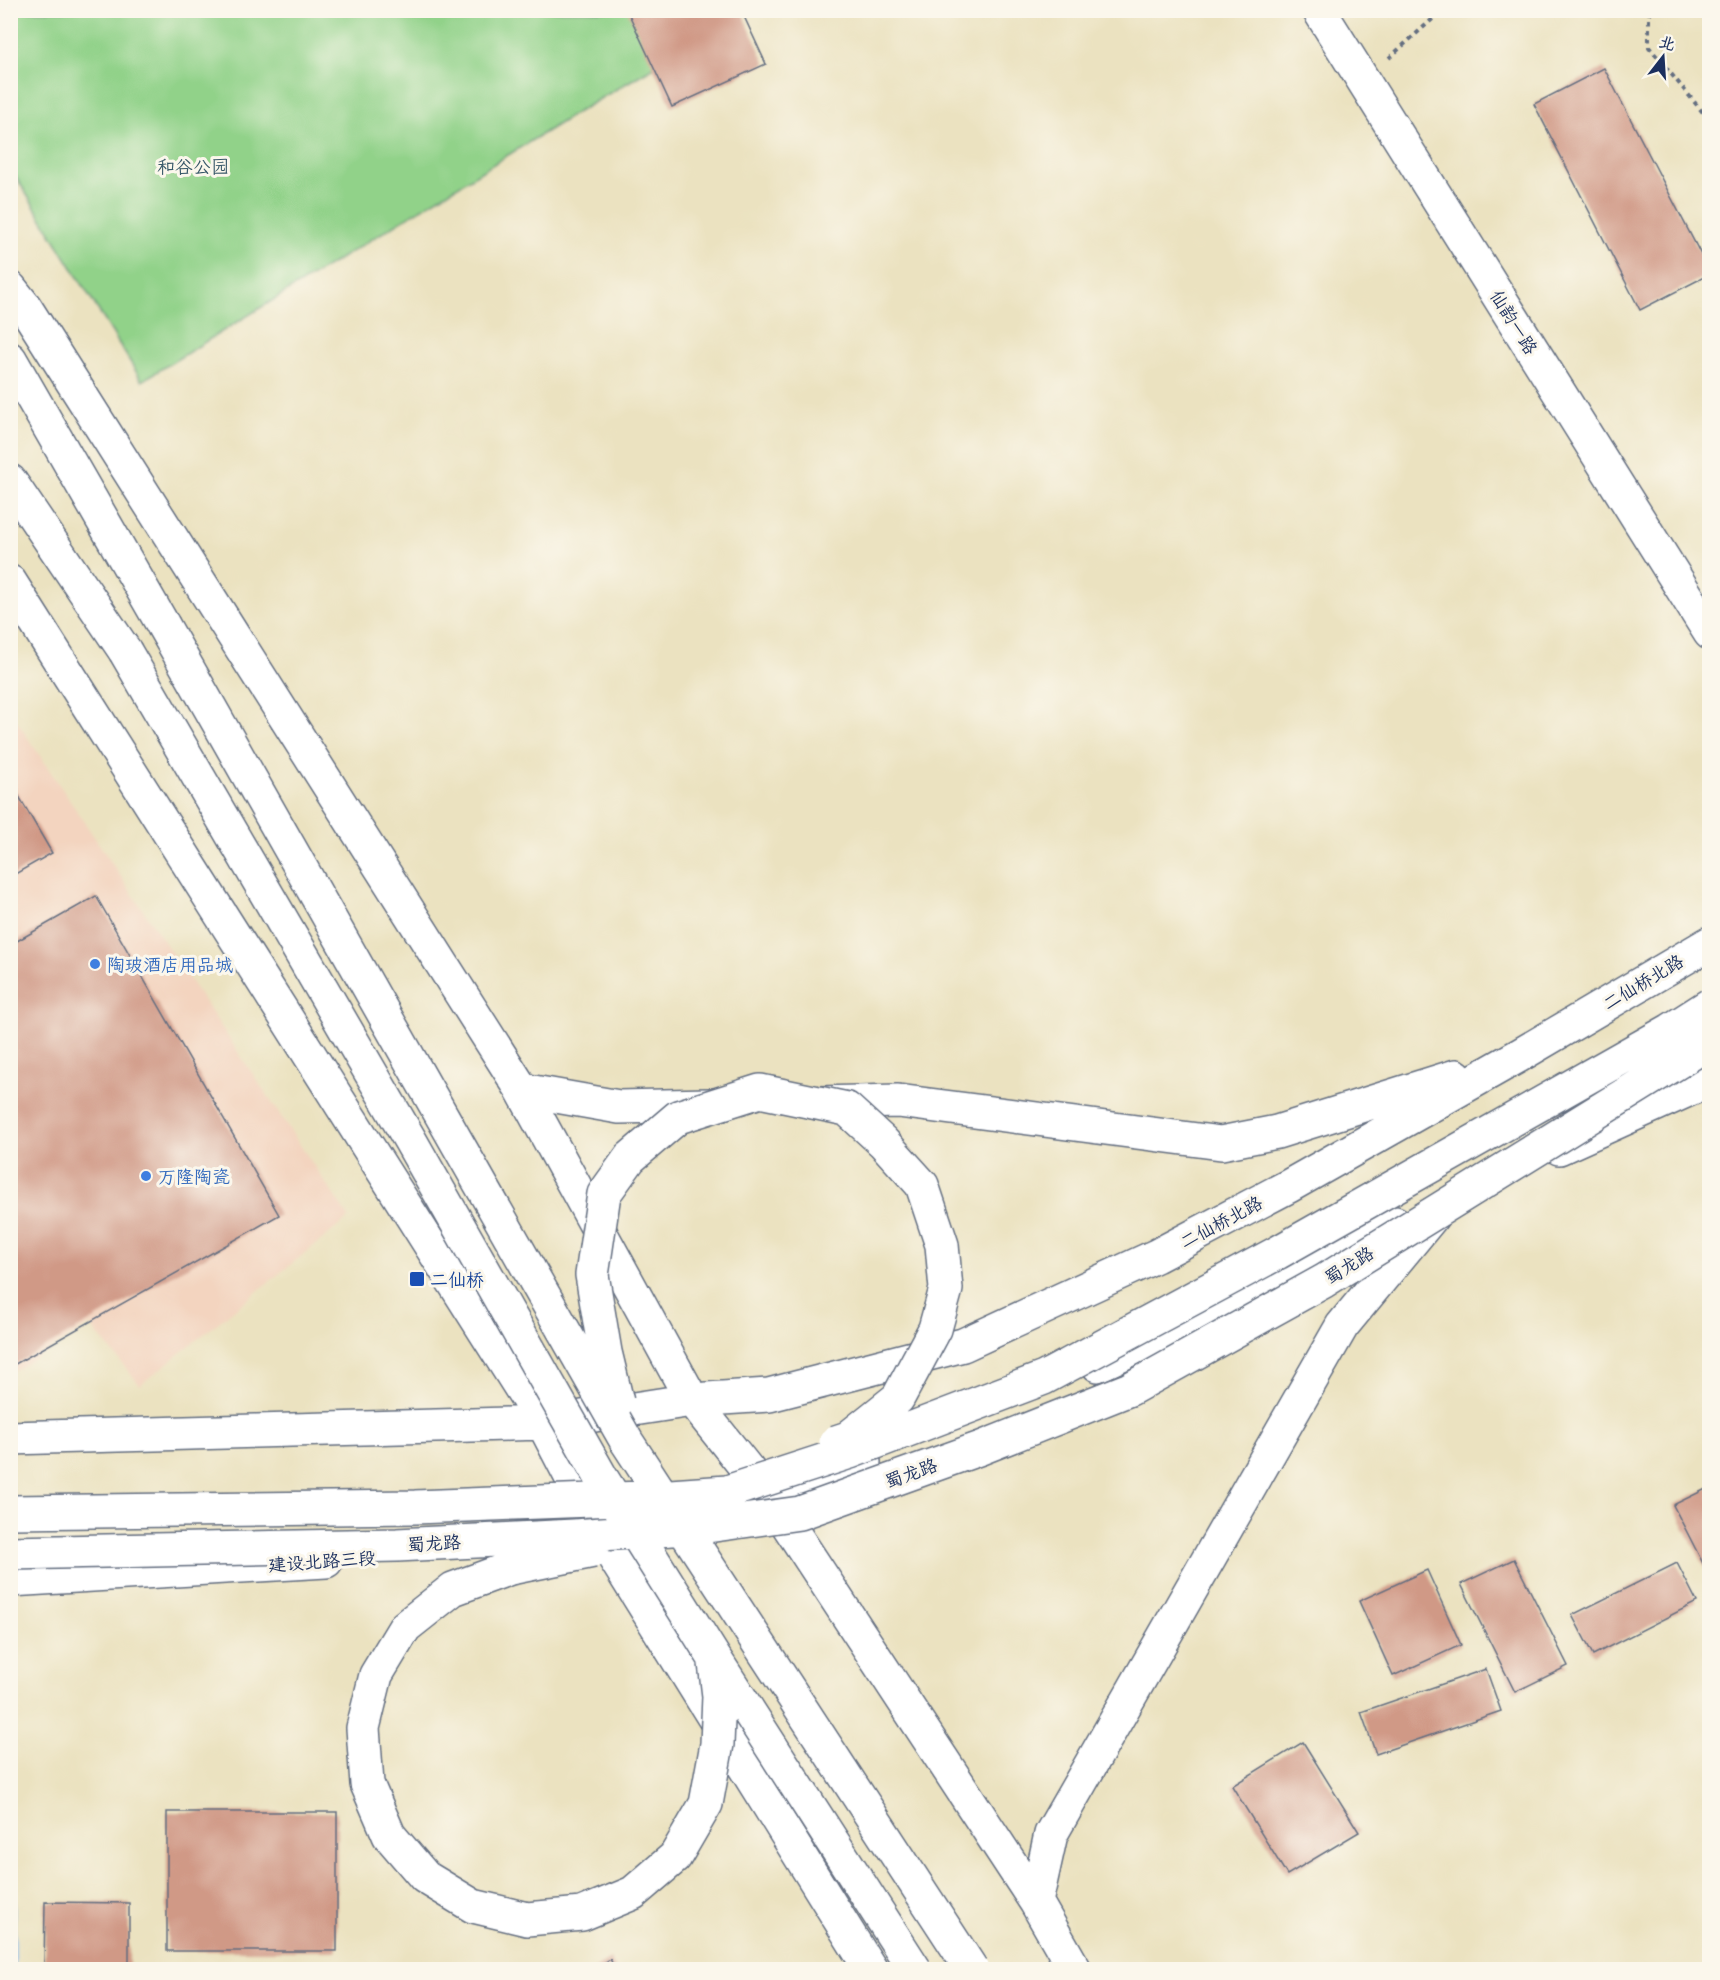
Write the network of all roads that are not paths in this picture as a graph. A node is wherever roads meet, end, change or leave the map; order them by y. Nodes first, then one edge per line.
1 (1319, 10) edge
2 (10, 288) edge
3 (10, 359) edge
4 (10, 481) edge
5 (10, 582) edge
6 (1710, 633) edge
7 (1710, 943) edge
8 (1710, 1005) edge
9 (1710, 1042) edge
10 (1520, 1055) junction
11 (1710, 1080) edge
12 (522, 1090) junction
13 (1448, 1198) junction
14 (692, 1400) junction
15 (543, 1423) junction
16 (10, 1438) edge
17 (627, 1442) junction
18 (642, 1498) junction
19 (771, 1499) junction
20 (10, 1512) edge
21 (700, 1527) junction
22 (606, 1544) junction
23 (10, 1553) edge
24 (10, 1580) edge
25 (715, 1659) junction
26 (1036, 1902) junction
27 (871, 1970) edge
28 (915, 1970) edge
29 (972, 1970) edge
30 (1075, 1970) edge

1 - 6 main road, 仙韵一路
2 - 12 main road
3 - 17 main road, bridge
4 - 25 main road, bridge
5 - 15 main road
7 - 10 main road, 二仙桥北路
8 - 18 main road, 蜀龙路, bridge
9 - 21 main road, 蜀龙路, bridge
10 - 12 main road
10 - 14 main road, 二仙桥北路
11 - 13 main road
12 - 14 main road
13 - 19 main road
13 - 26 main road
14 - 15 main road
14 - 19 main road
15 - 16 main road
15 - 22 main road
17 - 18 main road, bridge
17 - 29 main road, bridge
18 - 20 main road, 蜀龙路, bridge
19 - 22 main road, 建设北路三段
19 - 26 main road
21 - 23 main road, 蜀龙路, bridge
21 - 25 main road, bridge
22 - 24 main road, 建设北路三段
22 - 27 main road
25 - 28 main road, bridge
26 - 30 main road

